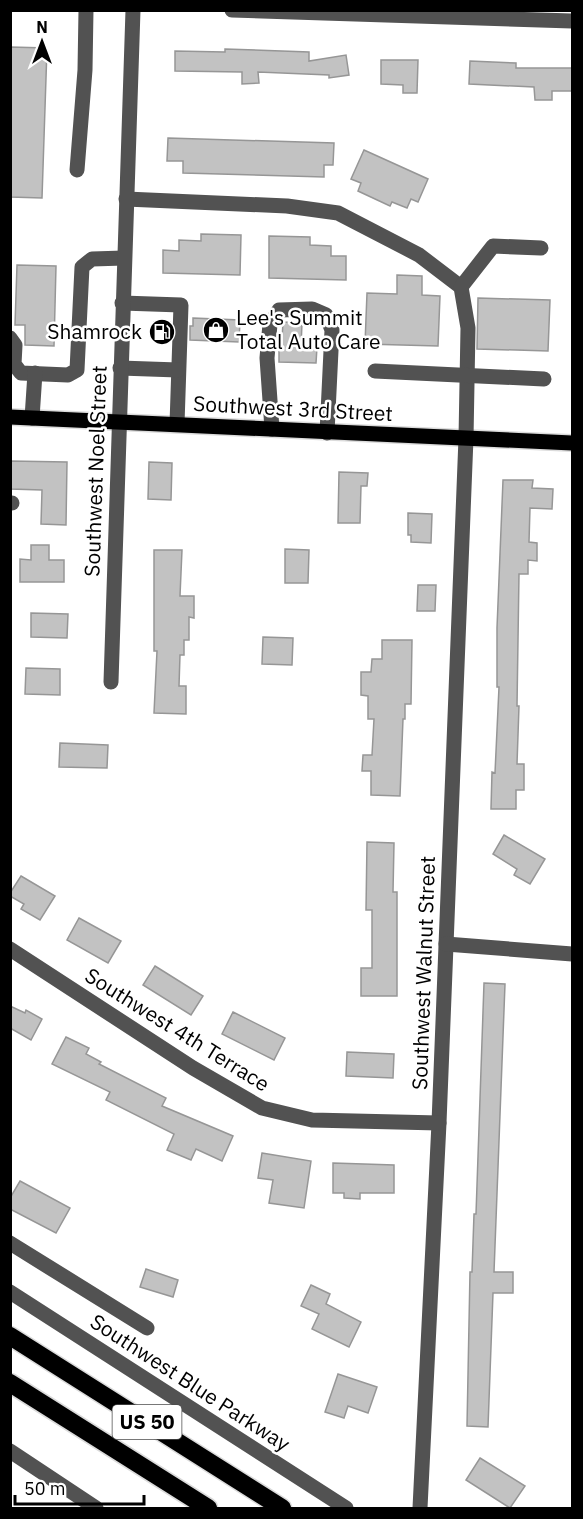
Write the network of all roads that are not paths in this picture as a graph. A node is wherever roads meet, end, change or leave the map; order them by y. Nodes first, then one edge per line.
1 (86, 10) edge
2 (133, 10) edge
3 (232, 10) edge
4 (573, 21) edge
5 (77, 170) dead end
6 (126, 199) junction
7 (541, 248) dead end
8 (124, 258) junction
9 (461, 287) junction
10 (122, 303) junction
11 (10, 338) edge
12 (179, 363) junction
13 (120, 368) junction
14 (375, 371) dead end
15 (34, 374) junction
16 (467, 376) junction
17 (544, 380) dead end
18 (10, 417) edge
19 (32, 418) junction
20 (118, 421) junction
21 (177, 424) junction
22 (272, 429) junction
23 (327, 433) junction
24 (466, 438) junction
25 (573, 443) edge
26 (111, 682) dead end
27 (446, 944) junction
28 (10, 949) edge
29 (573, 954) edge
30 (439, 1123) junction
31 (10, 1243) edge
32 (10, 1292) edge
33 (147, 1328) dead end
34 (10, 1336) edge
35 (10, 1383) edge
36 (10, 1451) edge
37 (96, 1509) edge
38 (208, 1509) edge
39 (282, 1509) edge
40 (346, 1509) edge
41 (420, 1509) edge

1 - 5 street
2 - 6 street, Southwest Noel Street
3 - 4 street
6 - 8 street, Southwest Noel Street
6 - 9 street
7 - 9 street
8 - 10 street, Southwest Noel Street
8 - 15 street
9 - 16 street, Southwest Walnut Street
10 - 12 street
10 - 13 street, Southwest Noel Street
11 - 15 street
12 - 13 street
12 - 21 street
13 - 20 street, Southwest Noel Street
14 - 16 street
15 - 19 street
16 - 17 street
16 - 24 street, Southwest Walnut Street
18 - 19 main road, Southwest 3rd Street
19 - 20 main road, Southwest 3rd Street
20 - 21 main road, Southwest 3rd Street
20 - 26 street, Southwest Noel Street
21 - 22 main road, Southwest 3rd Street
22 - 23 main road, Southwest 3rd Street
22 - 23 street
23 - 24 main road, Southwest 3rd Street
24 - 25 main road, Southwest 3rd Street
24 - 27 street, Southwest Walnut Street
27 - 29 street
27 - 30 street, Southwest Walnut Street
28 - 30 street, Southwest 4th Terrace
30 - 41 street, Southwest Walnut Street
31 - 33 street
32 - 40 street, Southwest Blue Parkway
34 - 39 highway, US 50
35 - 38 highway, US 50
36 - 37 street

